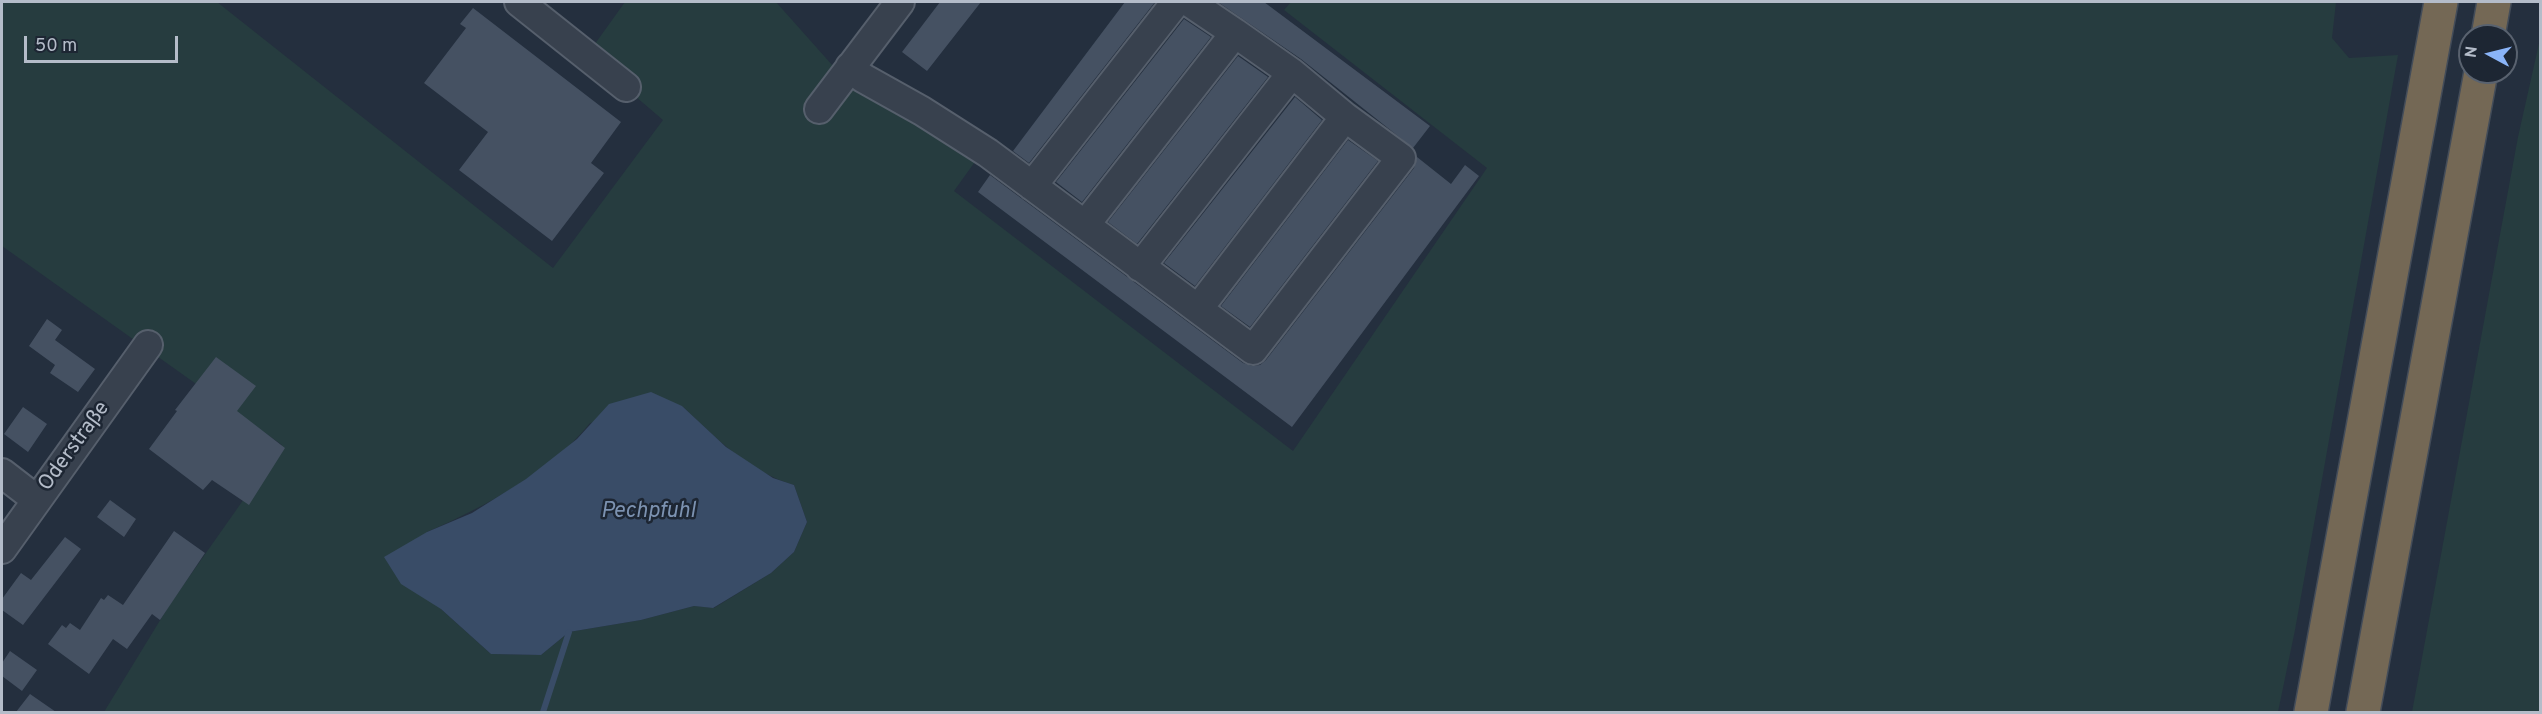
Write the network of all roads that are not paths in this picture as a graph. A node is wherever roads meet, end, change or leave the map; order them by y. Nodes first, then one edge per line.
1 (519, 2) edge
2 (900, 2) edge
3 (1176, 2) edge
4 (1189, 2) edge
5 (2441, 2) edge
6 (2494, 2) edge
7 (2490, 24) edge
8 (1235, 33) junction
9 (850, 68) junction
10 (1292, 73) junction
11 (2479, 84) edge
12 (626, 87) dead end
13 (819, 109) dead end
14 (1345, 117) junction
15 (1032, 186) junction
16 (1085, 225) junction
17 (1140, 267) junction
18 (1198, 309) junction
19 (148, 345) dead end
20 (2, 474) edge
21 (37, 500) junction
22 (2, 549) edge
23 (2311, 712) edge
24 (2363, 712) edge

1 - 12 street
2 - 9 street
3 - 15 street
4 - 8 street
5 - 23 highway
6 - 7 highway
8 - 10 street
8 - 16 street
9 - 13 street
9 - 15 street
10 - 14 street
10 - 17 street
11 - 24 highway
14 - 18 street
14 - 18 street
15 - 16 street
16 - 17 street
17 - 18 street
19 - 21 street, Oderstraße
20 - 21 street
21 - 22 street, Oderstraße

